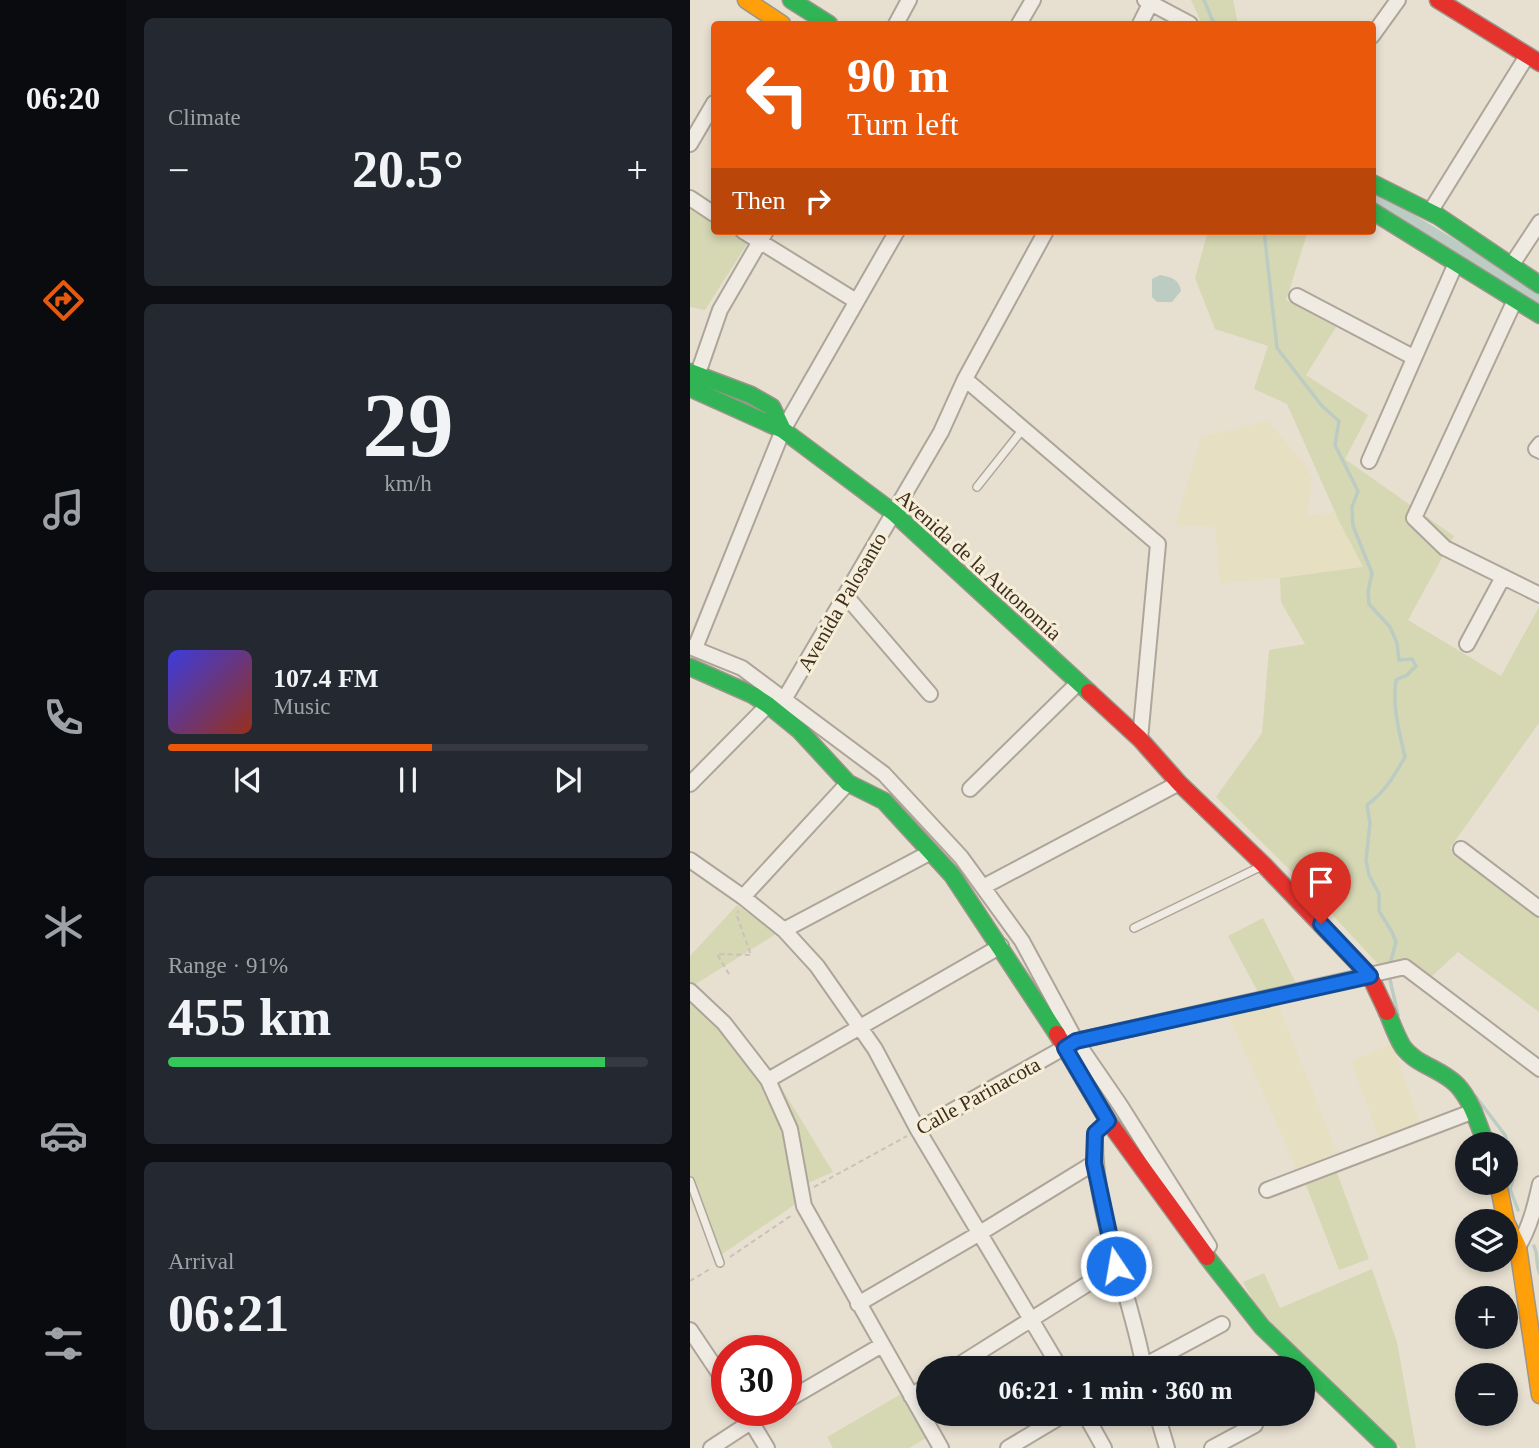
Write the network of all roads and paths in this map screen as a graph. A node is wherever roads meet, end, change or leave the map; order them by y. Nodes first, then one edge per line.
1 (746, 0) edge
2 (909, 0) edge
3 (1034, 0) edge
4 (1398, 0) edge
5 (1438, 0) edge
6 (1149, 1) edge
7 (798, 2) edge
8 (764, 20) edge
9 (825, 21) edge
10 (898, 21) edge
11 (1021, 21) edge
12 (1141, 21) edge
13 (1185, 21) edge
14 (1376, 30) edge
15 (1533, 60) edge
16 (711, 108) edge
17 (690, 144) edge
18 (1376, 185) edge
19 (690, 198) edge
20 (711, 212) edge
21 (1430, 212) junction
22 (1376, 213) edge
23 (1539, 222) edge
24 (895, 235) edge
25 (1044, 235) edge
26 (763, 236) edge
27 (1456, 262) junction
28 (1511, 266) junction
29 (1539, 285) edge
30 (1297, 296) dead end
31 (1515, 300) junction
32 (856, 301) junction
33 (1539, 315) edge
34 (1413, 357) junction
35 (965, 379) junction
36 (692, 384) edge
37 (1023, 429) junction
38 (783, 430) junction
39 (1539, 444) edge
40 (1539, 451) edge
41 (1369, 461) dead end
42 (977, 487) dead end
43 (894, 513) junction
44 (1503, 577) junction
45 (1539, 595) edge
46 (846, 596) junction
47 (1467, 644) dead end
48 (692, 648) edge
49 (690, 667) edge
50 (1077, 683) junction
51 (930, 694) dead end
52 (785, 698) junction
53 (768, 705) junction
54 (1140, 739) junction
55 (848, 783) junction
56 (1179, 783) junction
57 (690, 784) edge
58 (970, 789) dead end
59 (1461, 849) dead end
60 (932, 852) junction
61 (690, 860) edge
62 (1264, 865) junction
63 (983, 887) junction
64 (742, 897) junction
65 (1539, 909) edge
66 (1134, 928) dead end
67 (784, 930) junction
68 (1001, 946) junction
69 (729, 974) dead end
70 (1370, 976) junction
71 (690, 991) edge
72 (859, 1028) junction
73 (1070, 1044) junction
74 (1539, 1069) edge
75 (768, 1080) junction
76 (1474, 1111) junction
77 (1108, 1121) junction
78 (918, 1130) junction
79 (1482, 1132) edge
80 (1094, 1163) junction
81 (690, 1181) edge
82 (1539, 1184) edge
83 (1268, 1190) dead end
84 (802, 1199) junction
85 (1537, 1211) edge
86 (980, 1233) junction
87 (1518, 1247) joint
88 (720, 1263) junction
89 (1116, 1266) junction
90 (690, 1281) edge
91 (858, 1304) junction
92 (1249, 1309) junction
93 (1032, 1320) junction
94 (1222, 1324) dead end
95 (690, 1330) edge
96 (882, 1345) junction
97 (974, 1356) edge
98 (1053, 1356) edge
99 (1140, 1356) edge
100 (1165, 1356) edge
101 (711, 1361) edge
102 (802, 1392) edge
103 (916, 1393) edge
104 (1539, 1395) edge
105 (911, 1396) junction
106 (736, 1426) edge
107 (753, 1426) edge
108 (1045, 1426) edge
109 (1092, 1426) edge
110 (1161, 1426) edge
111 (1251, 1426) edge
112 (711, 1448) edge
113 (767, 1448) edge
114 (941, 1448) edge
115 (1008, 1448) edge
116 (1104, 1448) edge
117 (1167, 1448) edge
118 (1212, 1448) edge
119 (1388, 1448) edge

1 - 8 street
2 - 10 street
3 - 11 street
4 - 14 street
5 - 15 street
6 - 12 street
6 - 13 street
7 - 9 street
15 - 21 street
16 - 17 street
18 - 21 street
19 - 20 street
21 - 28 street
22 - 27 street
23 - 28 street
24 - 32 street
25 - 35 street, Avenida Palosanto
26 - 32 street
26 - 36 street
27 - 31 street
27 - 34 street
28 - 29 street
30 - 34 street
31 - 33 street
31 - 44 street
32 - 38 street
34 - 41 street
35 - 37 street
35 - 43 street, Avenida Palosanto
36 - 38 street, Avenida de la Autonomía
37 - 42 lane
37 - 54 street
38 - 43 street, Avenida de la Autonomía
38 - 48 street
39 - 40 street
43 - 46 street, Avenida Palosanto
43 - 50 street, Avenida de la Autonomía
44 - 45 street
44 - 47 street
46 - 51 street
46 - 52 street, Avenida Palosanto
48 - 52 street
49 - 53 street
50 - 54 street, Avenida de la Autonomía
50 - 58 street
52 - 63 street
53 - 55 street
53 - 57 street
54 - 56 street, Avenida de la Autonomía
55 - 60 street
55 - 64 street
56 - 62 street, Avenida de la Autonomía
56 - 63 street
59 - 65 street
60 - 67 street
60 - 68 street
61 - 64 street
62 - 66 lane
62 - 70 street, Avenida de la Autonomía
63 - 73 street
64 - 67 street
64 - 69 path
67 - 72 street
68 - 72 street
68 - 73 street
70 - 73 street, Calle Parinacota
70 - 74 street, Calle Parinacota
70 - 76 street, Avenida de la Autonomía
71 - 75 street
72 - 75 street
72 - 78 street
73 - 77 street
73 - 78 street, Calle Parinacota
73 - 92 street
75 - 84 street
76 - 79 street, Avenida de la Autonomía
76 - 83 street
77 - 80 street
77 - 92 street
78 - 84 path, Calle Parinacota
78 - 86 street
80 - 86 street
80 - 89 street
81 - 88 lane
82 - 85 street
84 - 88 path, Calle Parinacota
84 - 91 street
85 - 87 street
86 - 91 street
86 - 93 street
87 - 104 street
88 - 90 path, Calle Parinacota
89 - 93 street
89 - 99 street
91 - 96 street
92 - 119 street
93 - 97 street
93 - 98 street
94 - 100 street
95 - 101 street
96 - 102 street
96 - 105 street
103 - 105 street
105 - 114 street
106 - 112 street
107 - 113 street
108 - 115 street
109 - 116 street
110 - 117 street
111 - 118 street

